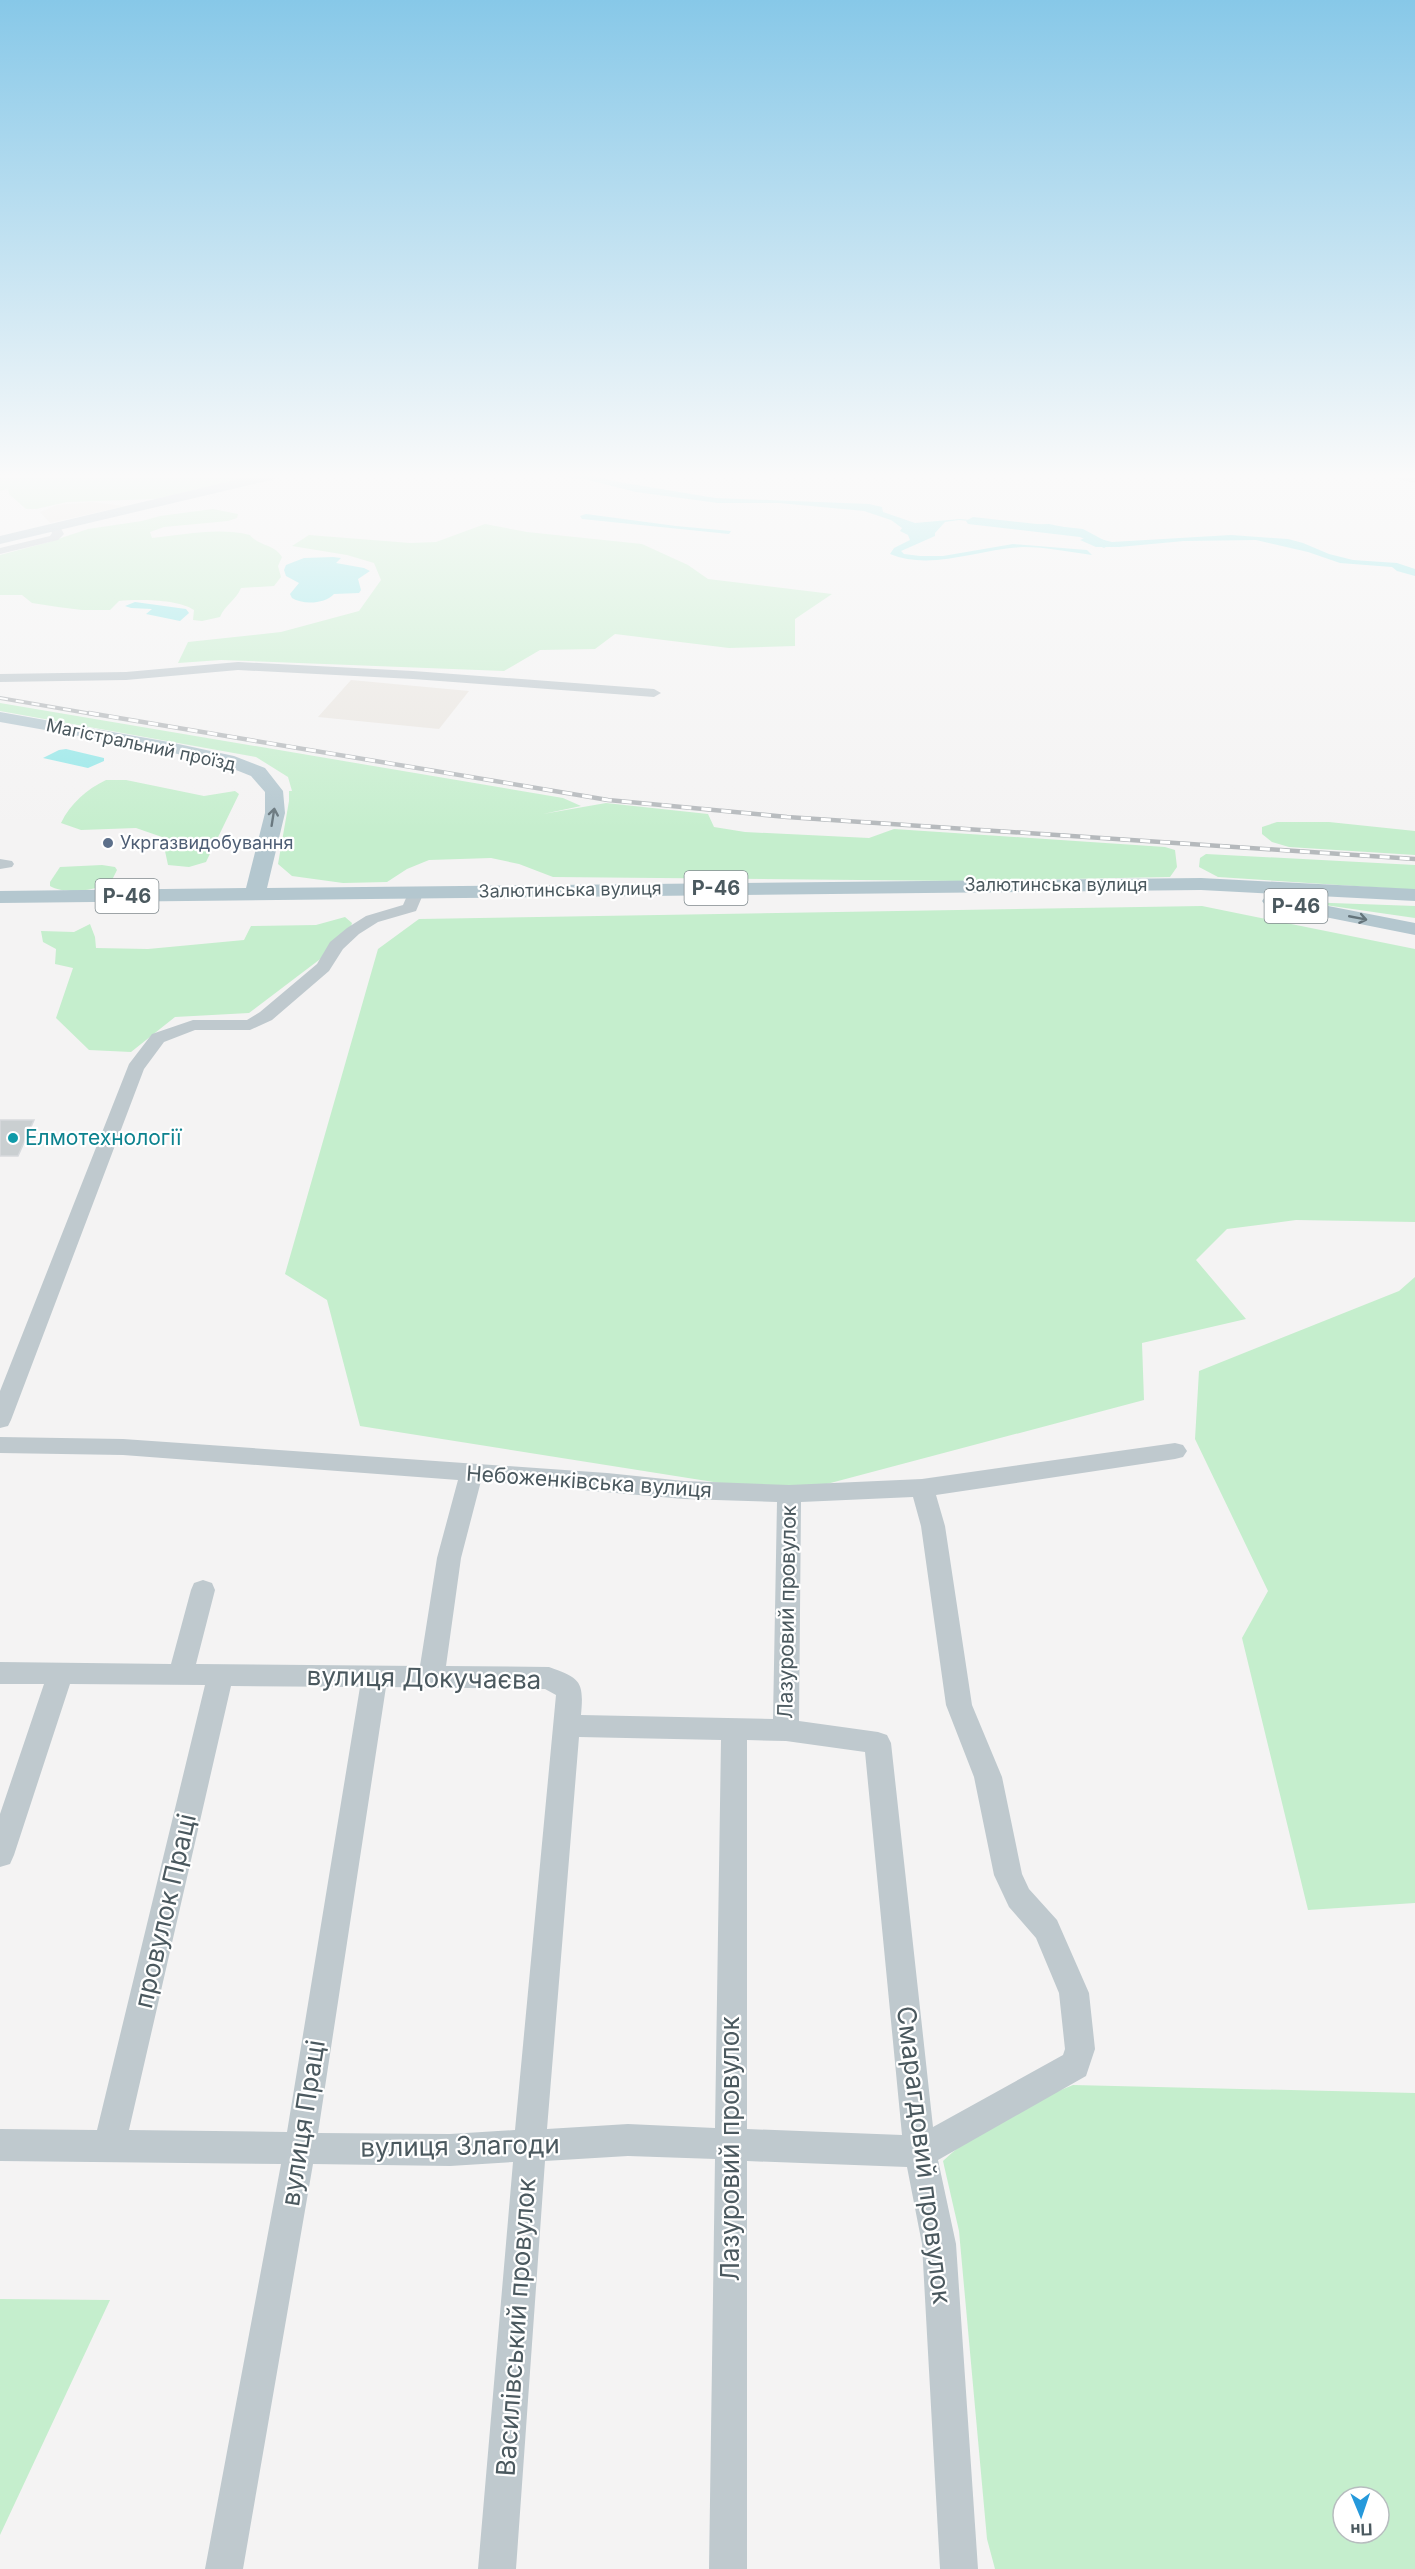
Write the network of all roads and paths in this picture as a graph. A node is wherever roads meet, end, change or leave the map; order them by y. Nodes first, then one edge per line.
1 (0, 678) edge
2 (654, 693) dead end
3 (0, 717) edge
4 (1177, 885) junction
5 (416, 892) junction
6 (255, 894) junction
7 (1415, 895) edge
8 (0, 897) edge
9 (1415, 929) edge
10 (0, 1420) edge
11 (0, 1444) edge
12 (1175, 1451) dead end
13 (472, 1473) junction
14 (922, 1488) junction
15 (789, 1494) junction
16 (203, 1590) dead end
17 (0, 1673) edge
18 (61, 1673) junction
19 (181, 1674) junction
20 (220, 1675) junction
21 (375, 1676) junction
22 (431, 1677) junction
23 (567, 1726) junction
24 (734, 1729) junction
25 (786, 1730) junction
26 (0, 1855) edge
27 (730, 2144) junction
28 (0, 2145) edge
29 (530, 2145) junction
30 (109, 2147) junction
31 (300, 2148) junction
32 (920, 2152) junction
33 (224, 2569) edge
34 (497, 2569) edge
35 (728, 2569) edge
36 (959, 2569) edge

1 - 2 street
6 -> 3 main road, Магістральний проїзд
4 - 5 main road, Залютинська вулиця / Р-46
4 - 7 main road, Р-46
4 -> 9 main road, Р-46
5 - 6 main road, Залютинська вулиця / Р-46
5 - 10 street
6 - 8 main road, Залютинська вулиця / Р-46
11 - 13 street, Небоженківська вулиця
12 - 14 street, Небоженківська вулиця
13 - 15 street, Небоженківська вулиця
13 - 22 street
14 - 15 street, Небоженківська вулиця
14 - 32 street
15 - 25 street, Лазуровий провулок
16 - 19 street
17 - 18 street, вулиця Докучаєва
18 - 19 street, вулиця Докучаєва
18 - 26 street
19 - 20 street, вулиця Докучаєва
20 - 21 street, вулиця Докучаєва
20 - 30 street, провулок Праці
21 - 22 street, вулиця Докучаєва
21 - 31 street, вулиця Праці
22 - 23 street, вулиця Докучаєва
23 - 24 street
23 - 29 street, Василівський провулок
24 - 25 street
24 - 27 street, Лазуровий провулок
25 - 32 street, Смарагдовий провулок
27 - 29 street, вулиця Злагоди
27 - 32 street, вулиця Злагоди
27 - 35 street, Лазуровий провулок
28 - 30 street, вулиця Злагоди
29 - 31 street, вулиця Злагоди
29 - 34 street, Василівський провулок
30 - 31 street, вулиця Злагоди
31 - 33 street, вулиця Праці
32 - 36 street, Смарагдовий провулок

